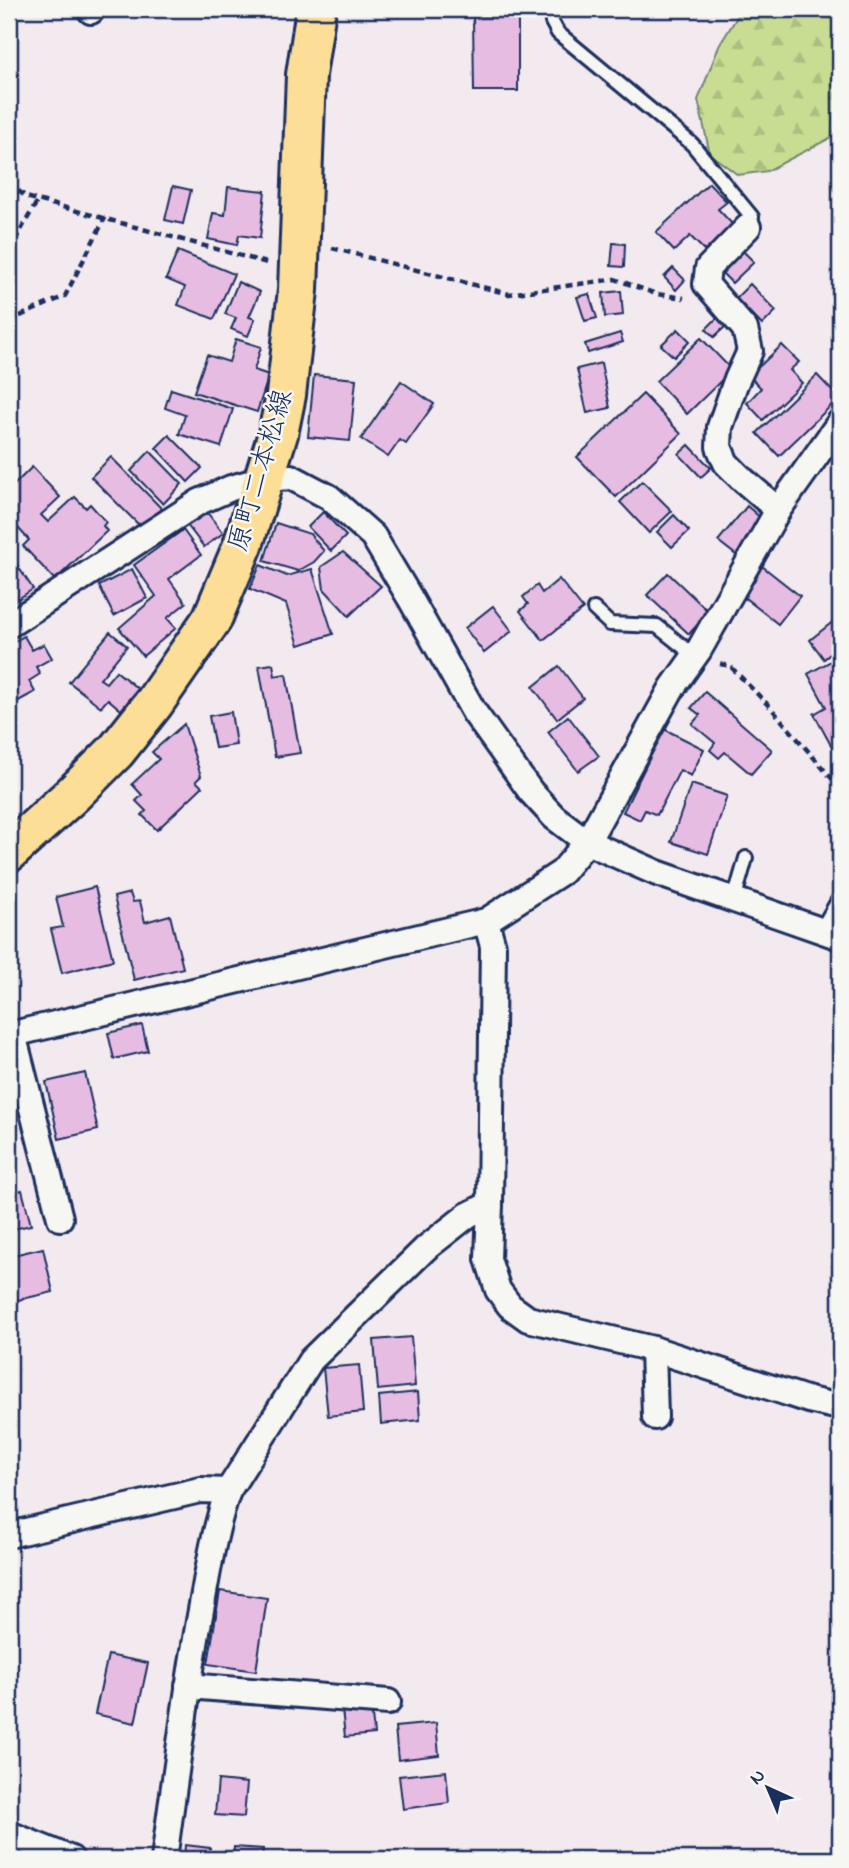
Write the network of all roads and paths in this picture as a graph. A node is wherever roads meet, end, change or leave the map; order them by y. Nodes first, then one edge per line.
1 (316, 9) edge
2 (550, 9) edge
3 (9, 183) edge
4 (38, 200) junction
5 (105, 218) junction
6 (748, 227) joint
7 (9, 251) edge
8 (299, 256) junction
9 (723, 304) junction
10 (9, 321) edge
11 (840, 422) edge
12 (263, 479) junction
13 (778, 510) junction
14 (594, 609) dead end
15 (9, 625) edge
16 (695, 656) junction
17 (840, 788) edge
18 (587, 842) junction
19 (9, 852) edge
20 (747, 858) dead end
21 (840, 897) edge
22 (734, 900) junction
23 (486, 921) junction
24 (831, 934) edge
25 (11, 1035) edge
26 (490, 1205) junction
27 (60, 1218) dead end
28 (653, 1349) junction
29 (840, 1407) edge
30 (655, 1417) dead end
31 (228, 1491) junction
32 (9, 1535) edge
33 (188, 1686) junction
34 (388, 1702) dead end
35 (9, 1834) edge
36 (71, 1859) edge
37 (164, 1859) edge

1 - 8 main road, 原町二本松線
2 - 6 lane
3 - 4 path
4 - 5 path
4 - 7 path
5 - 8 path
5 - 10 path
6 - 9 street
8 - 9 path
8 - 12 main road, 原町二本松線
9 - 13 street
11 - 13 street
12 - 15 street
12 - 18 street
12 - 19 main road, 原町二本松線
13 - 16 street
14 - 16 lane
16 - 17 path
16 - 18 street
18 - 22 street
18 - 23 street
20 - 22 lane
21 - 24 lane
22 - 24 street
23 - 25 street
23 - 26 street
25 - 27 street
26 - 28 street
26 - 31 street
28 - 29 street
28 - 30 street
31 - 32 street
31 - 33 street
33 - 34 street
33 - 37 street
35 - 36 street

